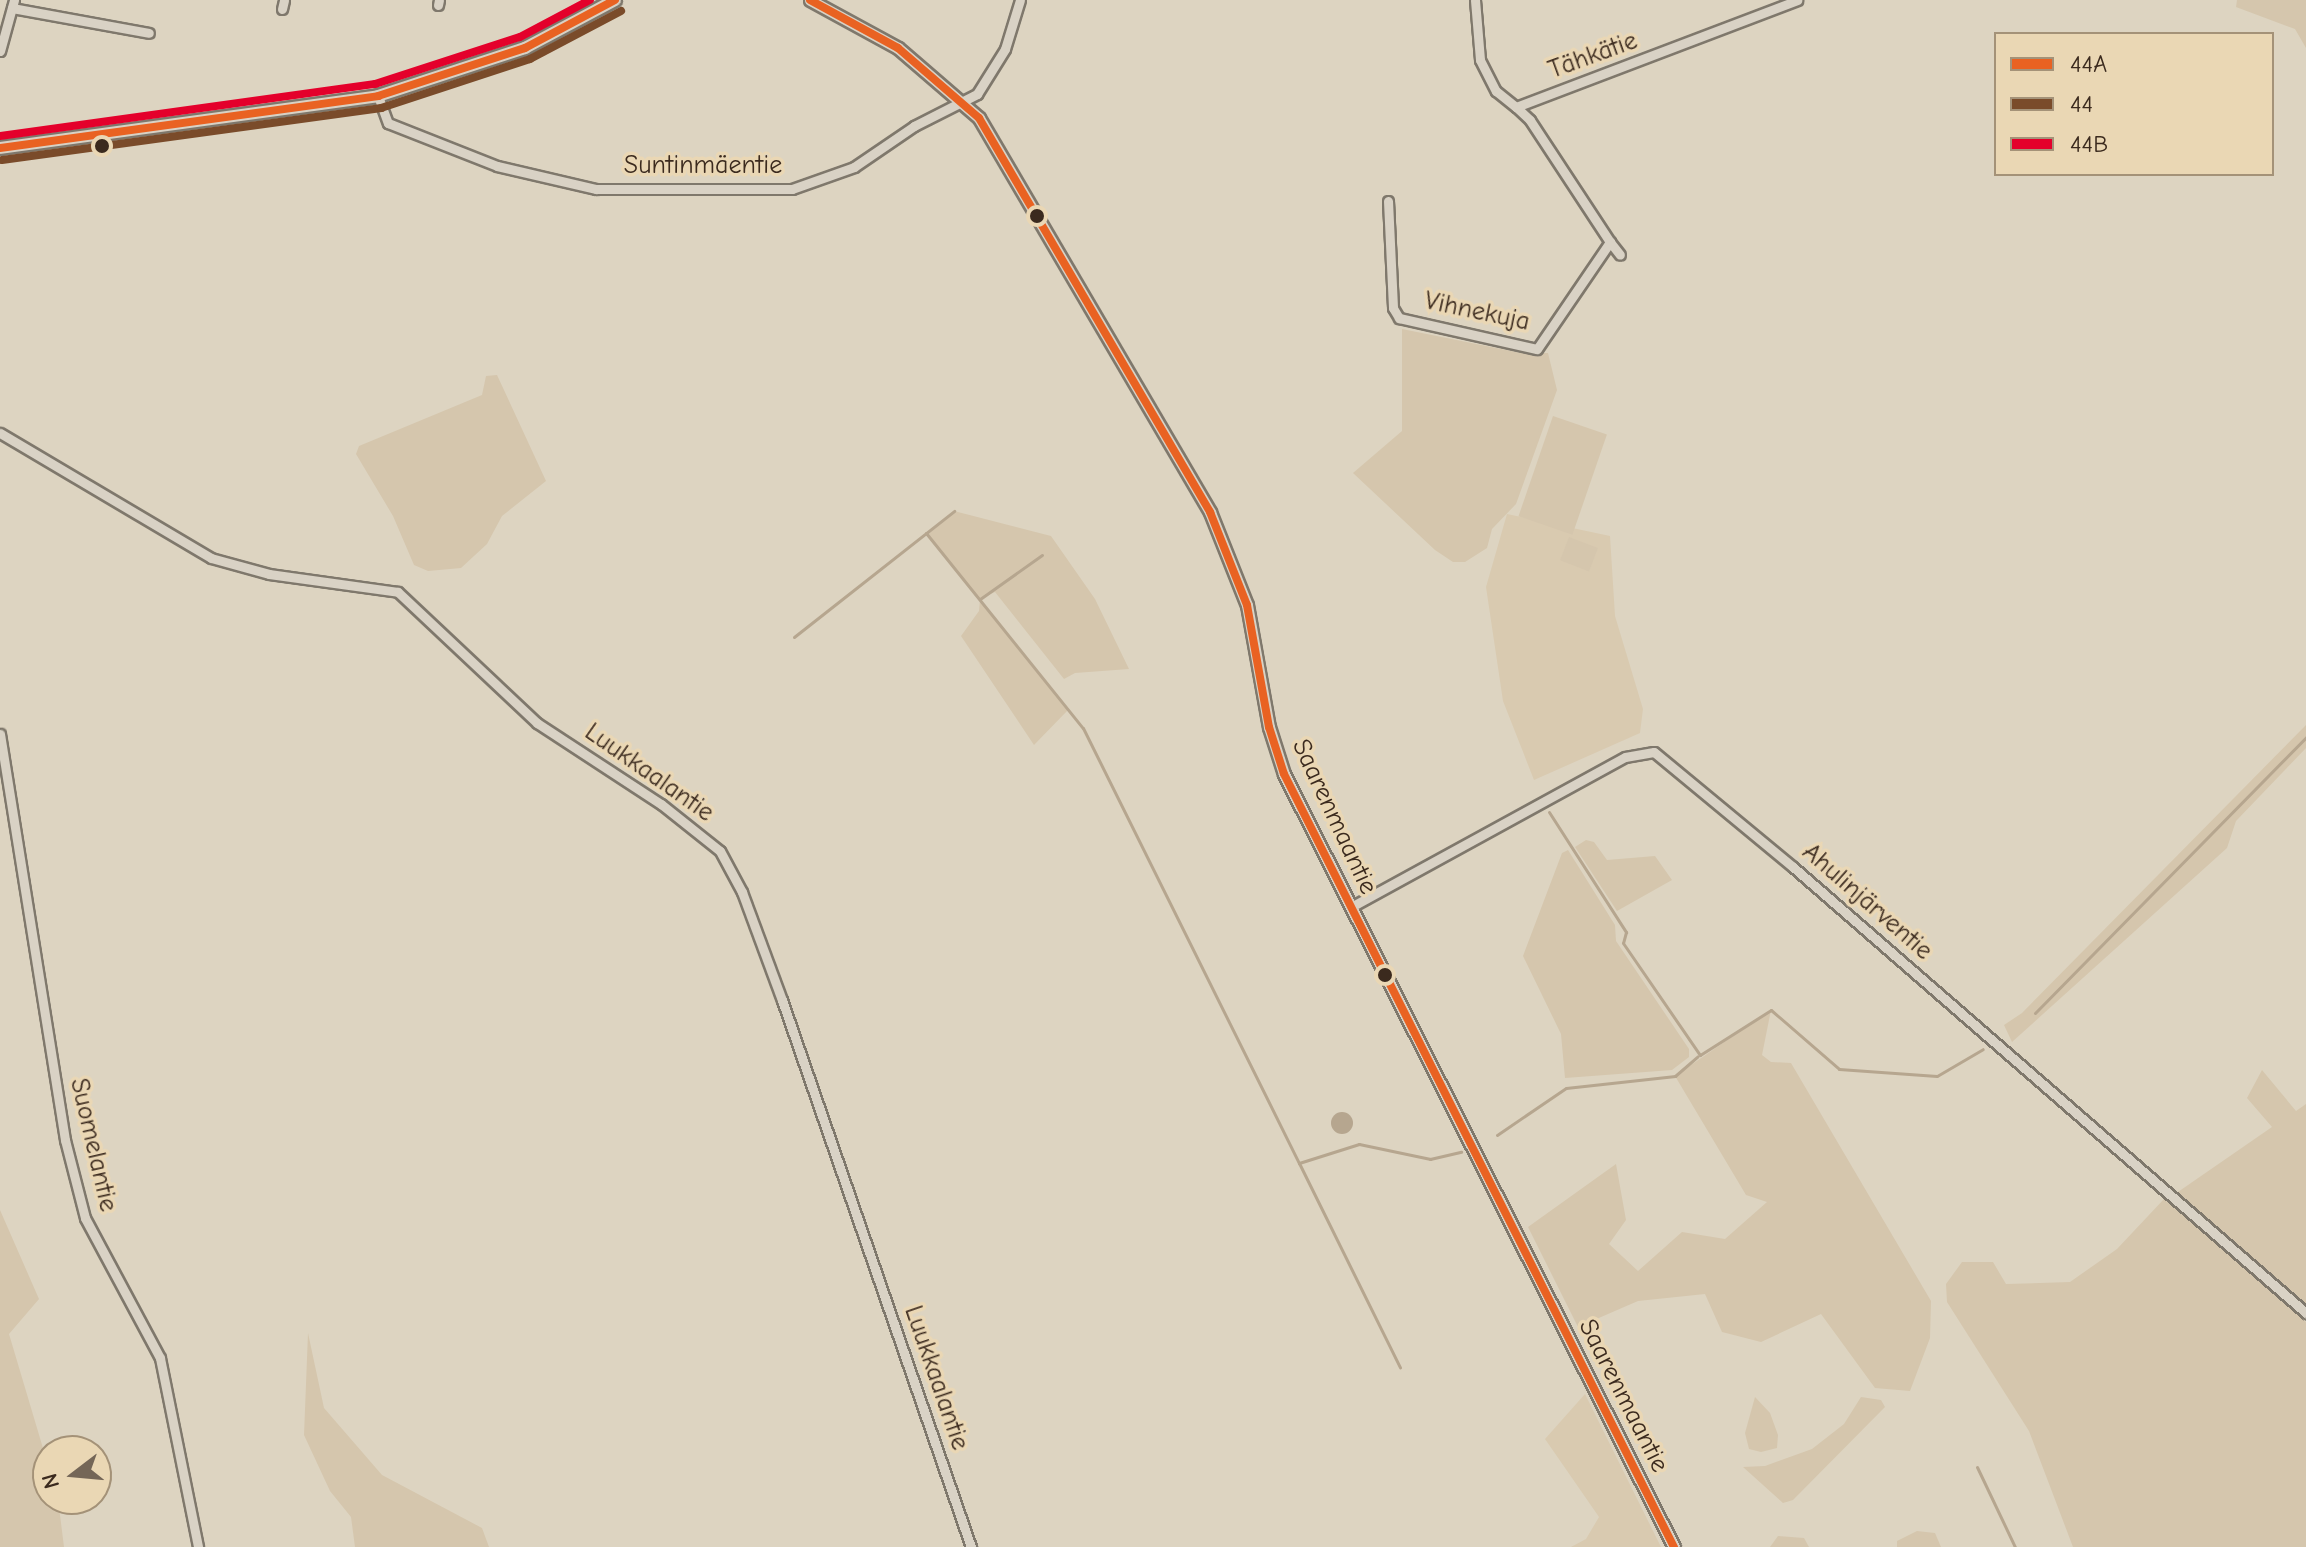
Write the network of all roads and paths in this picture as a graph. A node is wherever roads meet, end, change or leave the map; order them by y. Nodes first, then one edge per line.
1 (615, 0) edge
2 (810, 0) edge
3 (1020, 0) edge
4 (1475, 0) edge
5 (1797, 0) edge
6 (13, 4) edge
7 (149, 33) dead end
8 (0, 51) edge
9 (378, 96) junction
10 (966, 103) junction
11 (1516, 107) junction
12 (0, 148) edge
13 (1388, 201) dead end
14 (1610, 242) junction
15 (1620, 255) dead end
16 (0, 433) edge
17 (0, 734) edge
18 (1351, 907) junction
19 (2306, 1313) edge
20 (198, 1547) edge
21 (971, 1547) edge
22 (1674, 1547) edge

1 - 9 main road
2 - 10 street, Saarenmaantie
3 - 10 street
4 - 11 street
5 - 11 street, Tähkätie
6 - 7 street
6 - 8 street
9 - 10 street, Suntinmäentie
9 - 12 main road
10 - 18 street, Saarenmaantie
11 - 14 street
13 - 14 street, Vihnekuja
14 - 15 street
16 - 21 street, Luukkaalantie
17 - 20 street, Suomelantie
18 - 19 street, Ahulinjärventie
18 - 22 street, Saarenmaantie

